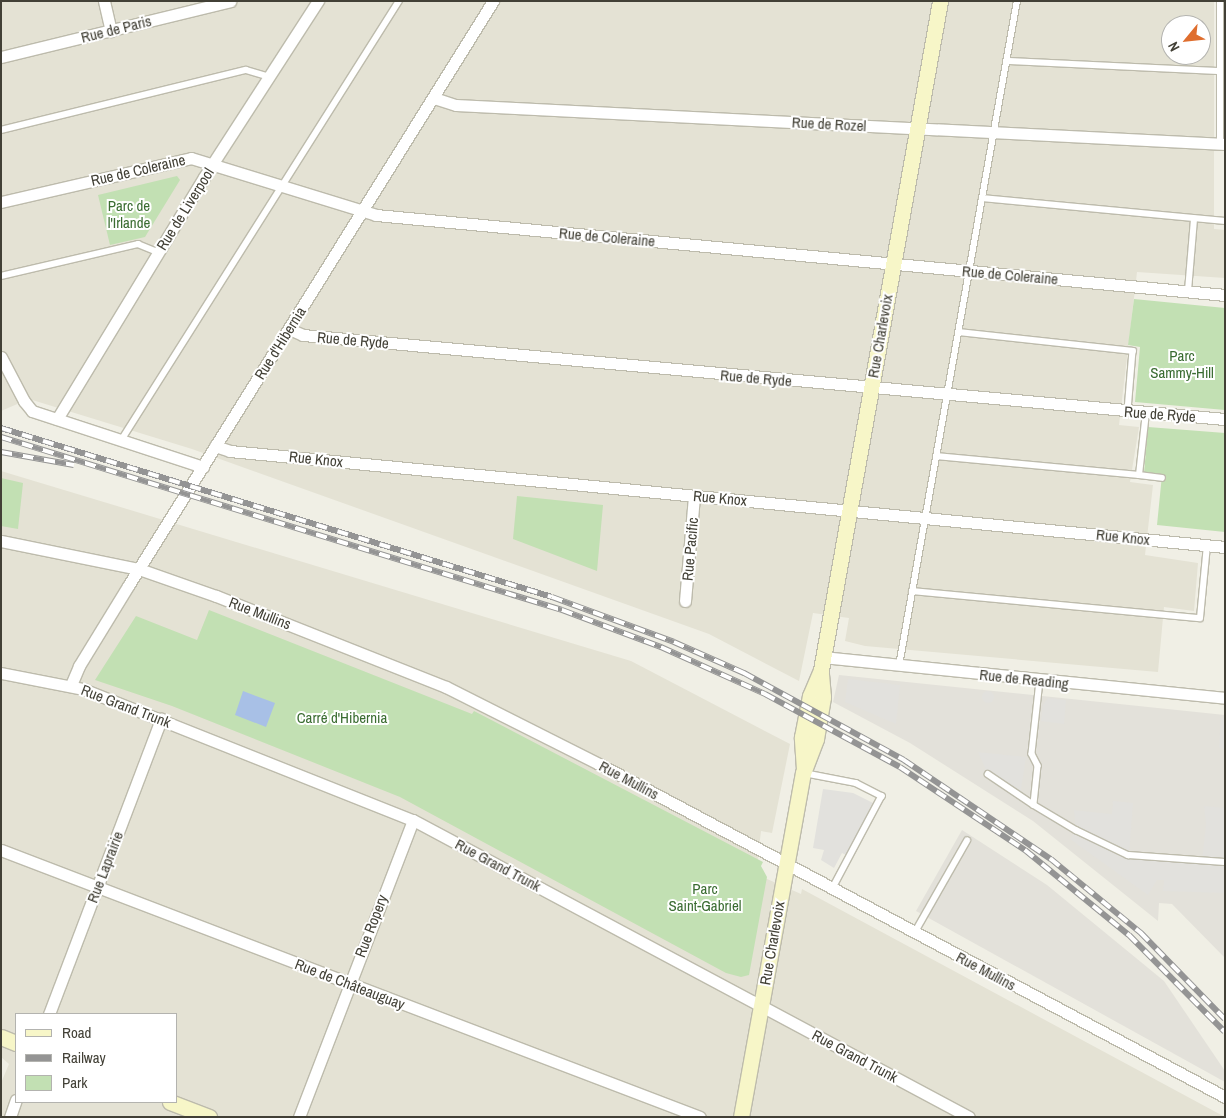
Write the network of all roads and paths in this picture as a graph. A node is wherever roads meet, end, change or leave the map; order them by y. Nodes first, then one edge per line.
1 (104, 1) edge
2 (230, 1) edge
3 (318, 1) edge
4 (399, 1) edge
5 (492, 1) edge
6 (940, 1) edge
7 (1017, 1) edge
8 (1220, 1) edge
9 (111, 31) junction
10 (1, 57) edge
11 (1007, 61) junction
12 (1220, 71) junction
13 (270, 77) junction
14 (434, 98) junction
15 (918, 129) junction
16 (1, 130) edge
17 (994, 133) junction
18 (1222, 143) edge
19 (213, 163) junction
20 (282, 186) junction
21 (982, 198) junction
22 (1, 202) edge
23 (362, 211) junction
24 (1194, 219) junction
25 (1225, 221) edge
26 (158, 252) junction
27 (893, 264) junction
28 (969, 272) junction
29 (1, 276) edge
30 (1188, 291) junction
31 (1225, 295) edge
32 (289, 329) junction
33 (958, 332) junction
34 (1, 357) edge
35 (870, 389) junction
36 (948, 395) junction
37 (1128, 412) junction
38 (1146, 413) junction
39 (57, 419) junction
40 (1225, 419) edge
41 (122, 439) junction
42 (215, 446) junction
43 (936, 456) junction
44 (203, 467) junction
45 (1139, 475) junction
46 (1162, 478) dead end
47 (694, 496) junction
48 (849, 510) junction
49 (925, 518) junction
50 (1, 541) edge
51 (1207, 545) junction
52 (1225, 547) edge
53 (139, 569) junction
54 (912, 591) junction
55 (685, 601) dead end
56 (822, 664) junction
57 (899, 666) junction
58 (1, 673) edge
59 (1040, 681) junction
60 (71, 685) junction
61 (1225, 698) edge
62 (161, 719) junction
63 (803, 771) junction
64 (988, 774) dead end
65 (1034, 805) junction
66 (413, 820) junction
67 (968, 841) dead end
68 (1, 850) edge
69 (1225, 862) edge
70 (786, 864) junction
71 (98, 887) junction
72 (833, 888) junction
73 (914, 932) junction
74 (350, 984) junction
75 (761, 1006) junction
76 (49, 1013) edge
77 (1, 1037) edge
78 (15, 1043) edge
79 (1225, 1098) edge
80 (15, 1103) edge
81 (173, 1103) edge
82 (10, 1117) edge
83 (208, 1117) edge
84 (299, 1117) edge
85 (700, 1117) edge
86 (741, 1117) edge
87 (969, 1117) edge

1 - 9 street
2 - 9 street, Rue de Paris
3 - 13 street, Rue de Liverpool
4 - 20 lane
5 - 14 street, Rue d'Hibernia
6 - 15 street, Rue Charlevoix
7 - 11 lane
8 - 12 lane
9 - 10 street, Rue de Paris
11 - 12 lane
11 - 17 lane
12 - 18 lane
13 - 16 lane
13 - 19 street, Rue de Liverpool
14 - 15 street, Rue de Rozel
14 - 23 street, Rue d'Hibernia
15 - 17 street, Rue de Rozel
15 - 27 street, Rue Charlevoix
17 - 18 street, Rue de Rozel
17 - 21 lane
19 - 20 street, Rue de Coleraine
19 - 22 street, Rue de Coleraine
19 - 26 street, Rue de Liverpool
20 - 23 street, Rue de Coleraine
20 - 41 lane
21 - 24 lane
21 - 28 lane
23 - 27 street, Rue de Coleraine
23 - 32 street, Rue d'Hibernia
24 - 25 lane
24 - 30 lane
26 - 29 lane
26 - 39 street, Rue de Liverpool
27 - 28 street, Rue de Coleraine
27 - 35 street, Rue Charlevoix
28 - 30 street, Rue de Coleraine
28 - 33 lane
30 - 31 street, Rue de Coleraine
32 - 35 street, Rue de Ryde
32 - 42 street, Rue d'Hibernia
33 - 36 lane
33 - 37 lane
34 - 39 street
35 - 36 street, Rue de Ryde
35 - 48 street, Rue Charlevoix
36 - 37 street, Rue de Ryde
36 - 43 lane
37 - 38 street, Rue de Ryde
38 - 40 street, Rue de Ryde
38 - 45 lane
39 - 41 street
41 - 44 street
42 - 44 street, Rue d'Hibernia
42 - 47 street, Rue Knox
43 - 45 lane
43 - 49 lane
44 - 53 street, Rue d'Hibernia
45 - 46 lane
47 - 48 street, Rue Knox
47 - 55 street, Rue Pacific
48 - 49 street, Rue Knox
48 - 56 street, Rue Charlevoix
49 - 51 street, Rue Knox
49 - 54 lane
50 - 53 street, Rue Mullins
51 - 52 street, Rue Knox
51 - 54 lane
53 - 60 street, Rue d'Hibernia
53 - 70 street, Rue Mullins
54 - 57 lane
56 - 57 street, Rue de Reading
56 - 63 street, Rue Charlevoix
57 - 59 street, Rue de Reading
58 - 60 street, Rue Grand Trunk
59 - 61 street, Rue de Reading
59 - 65 lane
60 - 62 street, Rue Grand Trunk
62 - 66 street, Rue Grand Trunk
62 - 71 street, Rue Laprairie
63 - 70 street, Rue Charlevoix
63 - 72 lane
64 - 65 lane
65 - 69 lane
66 - 74 street, Rue Ropery
66 - 75 street, Rue Grand Trunk
67 - 73 lane
68 - 71 street, Rue de Châteauguay
70 - 72 street, Rue Mullins
70 - 75 street, Rue Charlevoix
71 - 74 street, Rue de Châteauguay
71 - 76 street, Rue Laprairie
72 - 73 street, Rue Mullins
73 - 79 street, Rue Mullins
74 - 84 street, Rue Ropery
74 - 85 street, Rue de Châteauguay
75 - 86 street, Rue Charlevoix
75 - 87 street, Rue Grand Trunk
77 - 78 street
80 - 82 street
81 - 83 street

